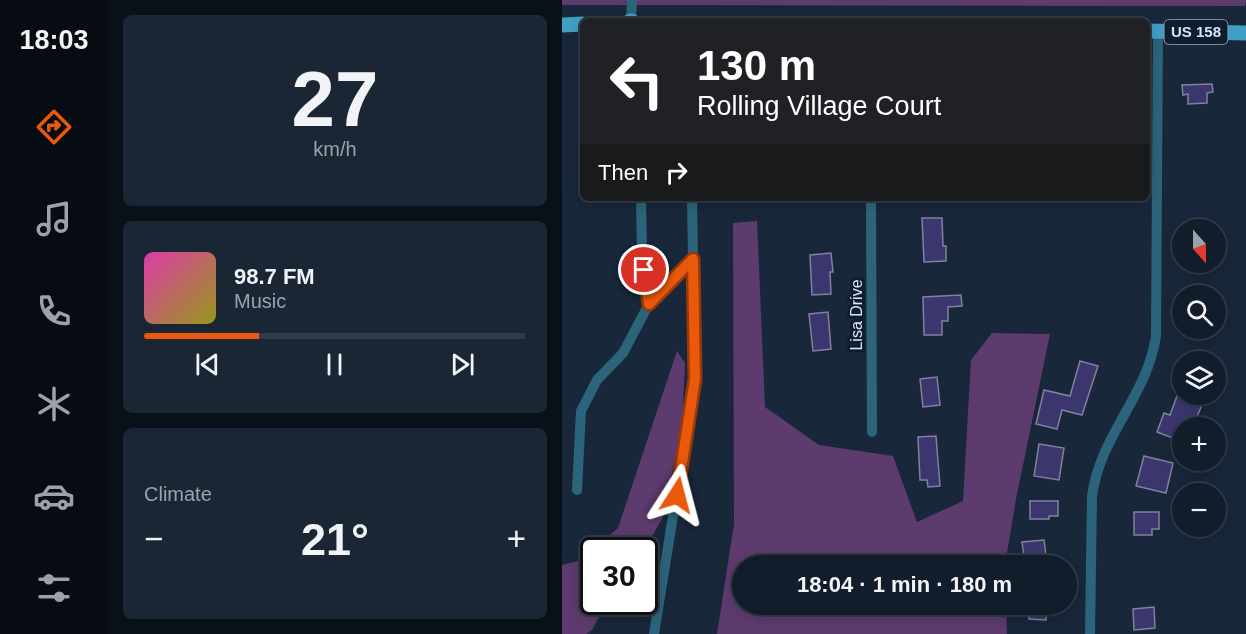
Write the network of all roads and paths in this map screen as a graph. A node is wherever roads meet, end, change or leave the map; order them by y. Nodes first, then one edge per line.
1 (632, 0) edge
2 (631, 18) edge
3 (580, 24) edge
4 (562, 25) edge
5 (1152, 31) edge
6 (1246, 33) edge
7 (641, 201) edge
8 (692, 201) edge
9 (871, 201) edge
10 (693, 259) junction
11 (649, 304) junction
12 (872, 432) dead end
13 (577, 490) dead end
14 (654, 634) edge
15 (1090, 634) edge

1 - 2 street
3 - 4 main road
5 - 6 main road, US 158
5 - 15 street
7 - 11 street
8 - 10 street
9 - 12 street, Lisa Drive
10 - 11 street
10 - 14 street
11 - 13 street

